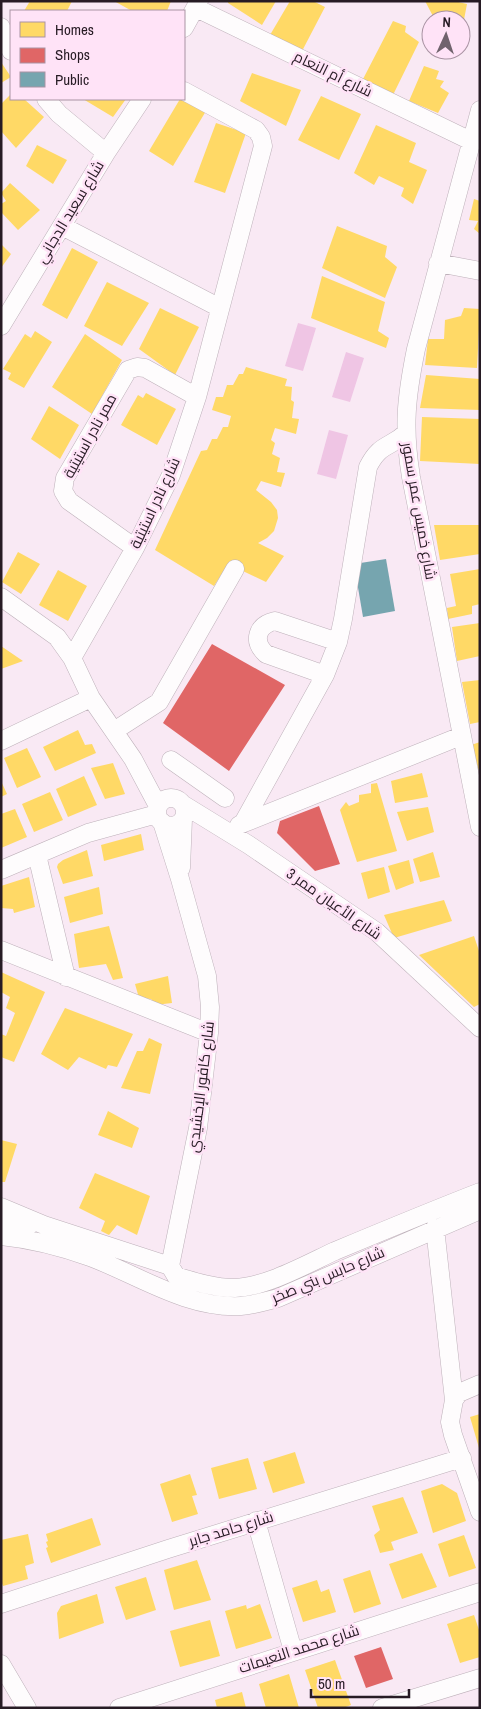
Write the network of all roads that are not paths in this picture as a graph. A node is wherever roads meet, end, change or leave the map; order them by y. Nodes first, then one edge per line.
1 (198, 4) edge
2 (185, 26) edge
3 (1, 27) edge
4 (10, 49) edge
5 (185, 92) edge
6 (47, 100) edge
7 (141, 100) edge
8 (480, 110) edge
9 (470, 141) junction
10 (106, 153) junction
11 (62, 226) junction
12 (438, 263) junction
13 (480, 271) edge
14 (220, 308) junction
15 (1, 326) edge
16 (197, 397) junction
17 (406, 433) junction
18 (135, 548) junction
19 (235, 569) dead end
20 (5, 604) edge
21 (338, 642) junction
22 (72, 658) junction
23 (325, 676) junction
24 (91, 698) junction
25 (114, 731) junction
26 (461, 736) junction
27 (1, 741) edge
28 (171, 760) dead end
29 (192, 775) junction
30 (225, 798) dead end
31 (172, 810) junction
32 (243, 823) junction
33 (480, 827) edge
34 (225, 832) junction
35 (37, 855) junction
36 (1, 870) edge
37 (1, 950) edge
38 (66, 977) junction
39 (480, 1028) edge
40 (209, 1033) junction
41 (480, 1192) edge
42 (1, 1207) edge
43 (480, 1210) edge
44 (1, 1221) edge
45 (44, 1225) junction
46 (435, 1228) junction
47 (1, 1236) edge
48 (170, 1266) junction
49 (480, 1384) edge
50 (454, 1400) junction
51 (462, 1458) junction
52 (475, 1483) edge
53 (480, 1512) edge
54 (256, 1521) junction
55 (480, 1592) edge
56 (1, 1604) edge
57 (293, 1651) junction
58 (1, 1664) edge
59 (480, 1678) edge
60 (27, 1708) edge
61 (119, 1708) edge
62 (382, 1708) edge

1 - 2 street
1 - 9 street, شارع أم النعام
3 - 4 street
5 - 14 street, شارع نادر استيتية
6 - 10 street
7 - 10 street, شارع سعيد الدجاني
8 - 9 street, شارع خميس عمر سمور
9 - 12 street, شارع خميس عمر سمور
10 - 11 street, شارع سعيد الدجاني
11 - 14 street
11 - 15 street, شارع سعيد الدجاني
12 - 13 street
12 - 17 street, شارع خميس عمر سمور
14 - 16 street, شارع نادر استيتية
16 - 18 street, شارع نادر استيتية
16 - 18 street, ممر نادر استيتية
17 - 21 street
17 - 26 street, شارع خميس عمر سمور
18 - 22 street, شارع نادر استيتية
19 - 25 street
20 - 22 street
21 - 23 street
21 - 23 street
22 - 24 street
23 - 32 street
24 - 25 street
24 - 27 street
25 - 31 street
26 - 32 street
26 - 33 street, شارع خميس عمر سمور
28 - 29 street
29 - 30 street
29 - 31 street
31 - 34 street, شارع الأعيان ممر 3
31 - 35 street
31 - 40 street, شارع كافور الإخشيدي
32 - 34 street
34 - 39 street, شارع الأعيان ممر 3
35 - 36 street
35 - 38 street
37 - 38 street
38 - 40 street
40 - 48 street, شارع كافور الإخشيدي
41 - 48 street, شارع حابس بني صخر
42 - 45 street, شارع حابس بني صخر
43 - 46 street, شارع حابس بني صخر
44 - 45 street, شارع حابس بني صخر
45 - 48 street, شارع حابس بني صخر
46 - 47 street, شارع حابس بني صخر
46 - 50 street
49 - 50 street
50 - 51 street
51 - 52 street
51 - 54 street, شارع حامد جابر
52 - 53 street
54 - 56 street, شارع حامد جابر
54 - 57 street
55 - 57 street, شارع محمد النعيمات
57 - 61 street, شارع محمد النعيمات
58 - 60 street
59 - 62 street

